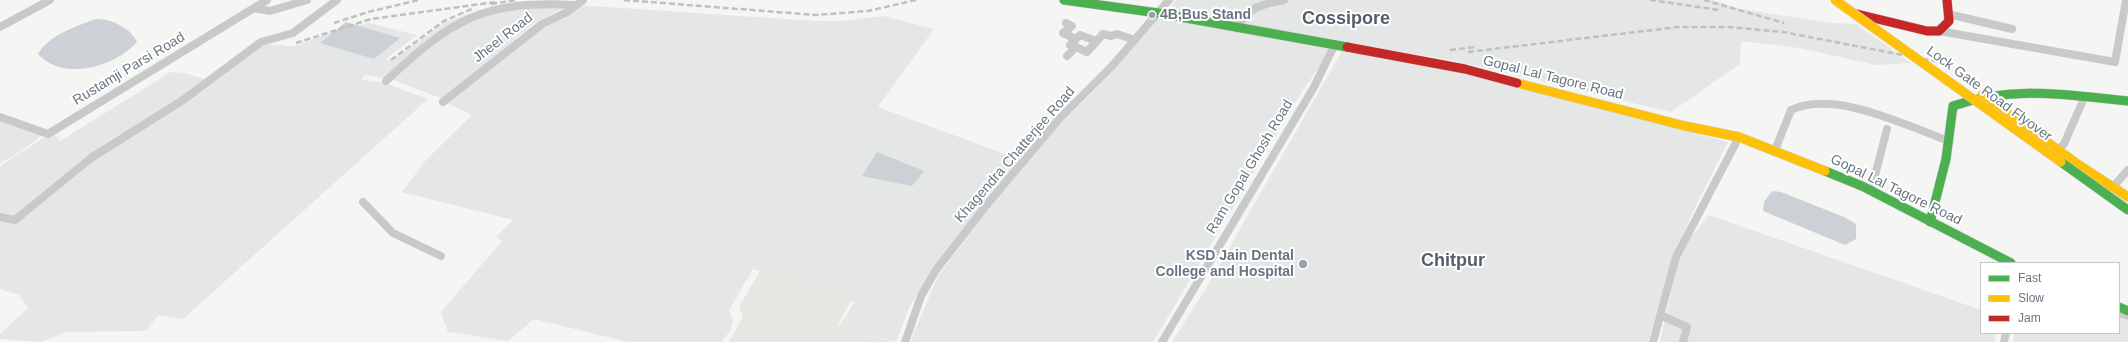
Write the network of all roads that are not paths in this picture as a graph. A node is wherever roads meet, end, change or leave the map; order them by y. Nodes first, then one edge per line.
1 (50, 0) edge
2 (266, 0) edge
3 (307, 0) edge
4 (337, 0) edge
5 (583, 0) edge
6 (1064, 0) edge
7 (1169, 0) edge
8 (1284, 0) edge
9 (1830, 0) edge
10 (1834, 0) edge
11 (1843, 0) edge
12 (1947, 0) edge
13 (2126, 0) edge
14 (575, 6) junction
15 (254, 8) junction
16 (1158, 13) junction
17 (1948, 14) junction
18 (1864, 16) junction
19 (1066, 23) dead end
20 (0, 27) edge
21 (1236, 28) junction
22 (2012, 29) dead end
23 (1940, 31) junction
24 (1076, 39) junction
25 (1135, 40) junction
26 (1096, 41) junction
27 (1334, 46) junction
28 (1076, 48) junction
29 (1067, 56) dead end
30 (386, 81) dead end
31 (1982, 95) junction
32 (2084, 98) junction
33 (1963, 100) junction
34 (443, 102) dead end
35 (2126, 102) edge
36 (0, 116) edge
37 (1887, 129) dead end
38 (1739, 137) junction
39 (1949, 141) junction
40 (1775, 150) junction
41 (2057, 150) junction
42 (2128, 170) edge
43 (2114, 187) junction
44 (1872, 190) junction
45 (2128, 197) edge
46 (363, 202) dead end
47 (2128, 210) edge
48 (0, 217) edge
49 (2128, 218) edge
50 (1930, 222) junction
51 (441, 256) dead end
52 (2009, 262) edge
53 (1660, 315) junction
54 (905, 342) edge
55 (1162, 342) edge
56 (1653, 342) edge
57 (1683, 342) edge

1 - 20 street
2 - 15 street, Rustamji Parsi Road
3 - 15 street
4 - 48 street
5 - 14 street, Jheel Road
6 - 16 street, Gopal Lal Tagore Road
7 - 16 street, Khagendra Chatterjee Road
8 - 21 street
9 - 18 street
10 - 47 street, Lock Gate Road Flyover, bridge
11 - 18 street
12 - 17 street
13 - 23 street
14 - 30 street
14 - 34 street, Jheel Road
15 - 36 street, Rustamji Parsi Road
16 - 21 street, Gopal Lal Tagore Road
16 - 25 street, Khagendra Chatterjee Road
17 - 22 street
17 - 23 street
18 - 23 street
19 - 24 street
21 - 27 street, Gopal Lal Tagore Road
24 - 26 street
24 - 28 street
25 - 26 street
25 - 54 street, Khagendra Chatterjee Road
26 - 28 street
27 - 38 street, Gopal Lal Tagore Road
27 - 55 street, Ram Gopal Ghosh Road
28 - 29 street
31 - 32 street
31 - 33 street
31 - 41 street
32 - 35 street
32 - 41 street
33 - 39 street
33 - 49 street
37 - 44 street
38 - 40 street, Gopal Lal Tagore Road
38 - 53 street
39 - 40 street
39 - 50 street
40 - 44 street, Gopal Lal Tagore Road
41 - 43 street
42 - 43 street
43 - 45 street
44 - 50 street, Gopal Lal Tagore Road
46 - 51 street
50 - 52 street, Gopal Lal Tagore Road
53 - 56 street
53 - 57 street

